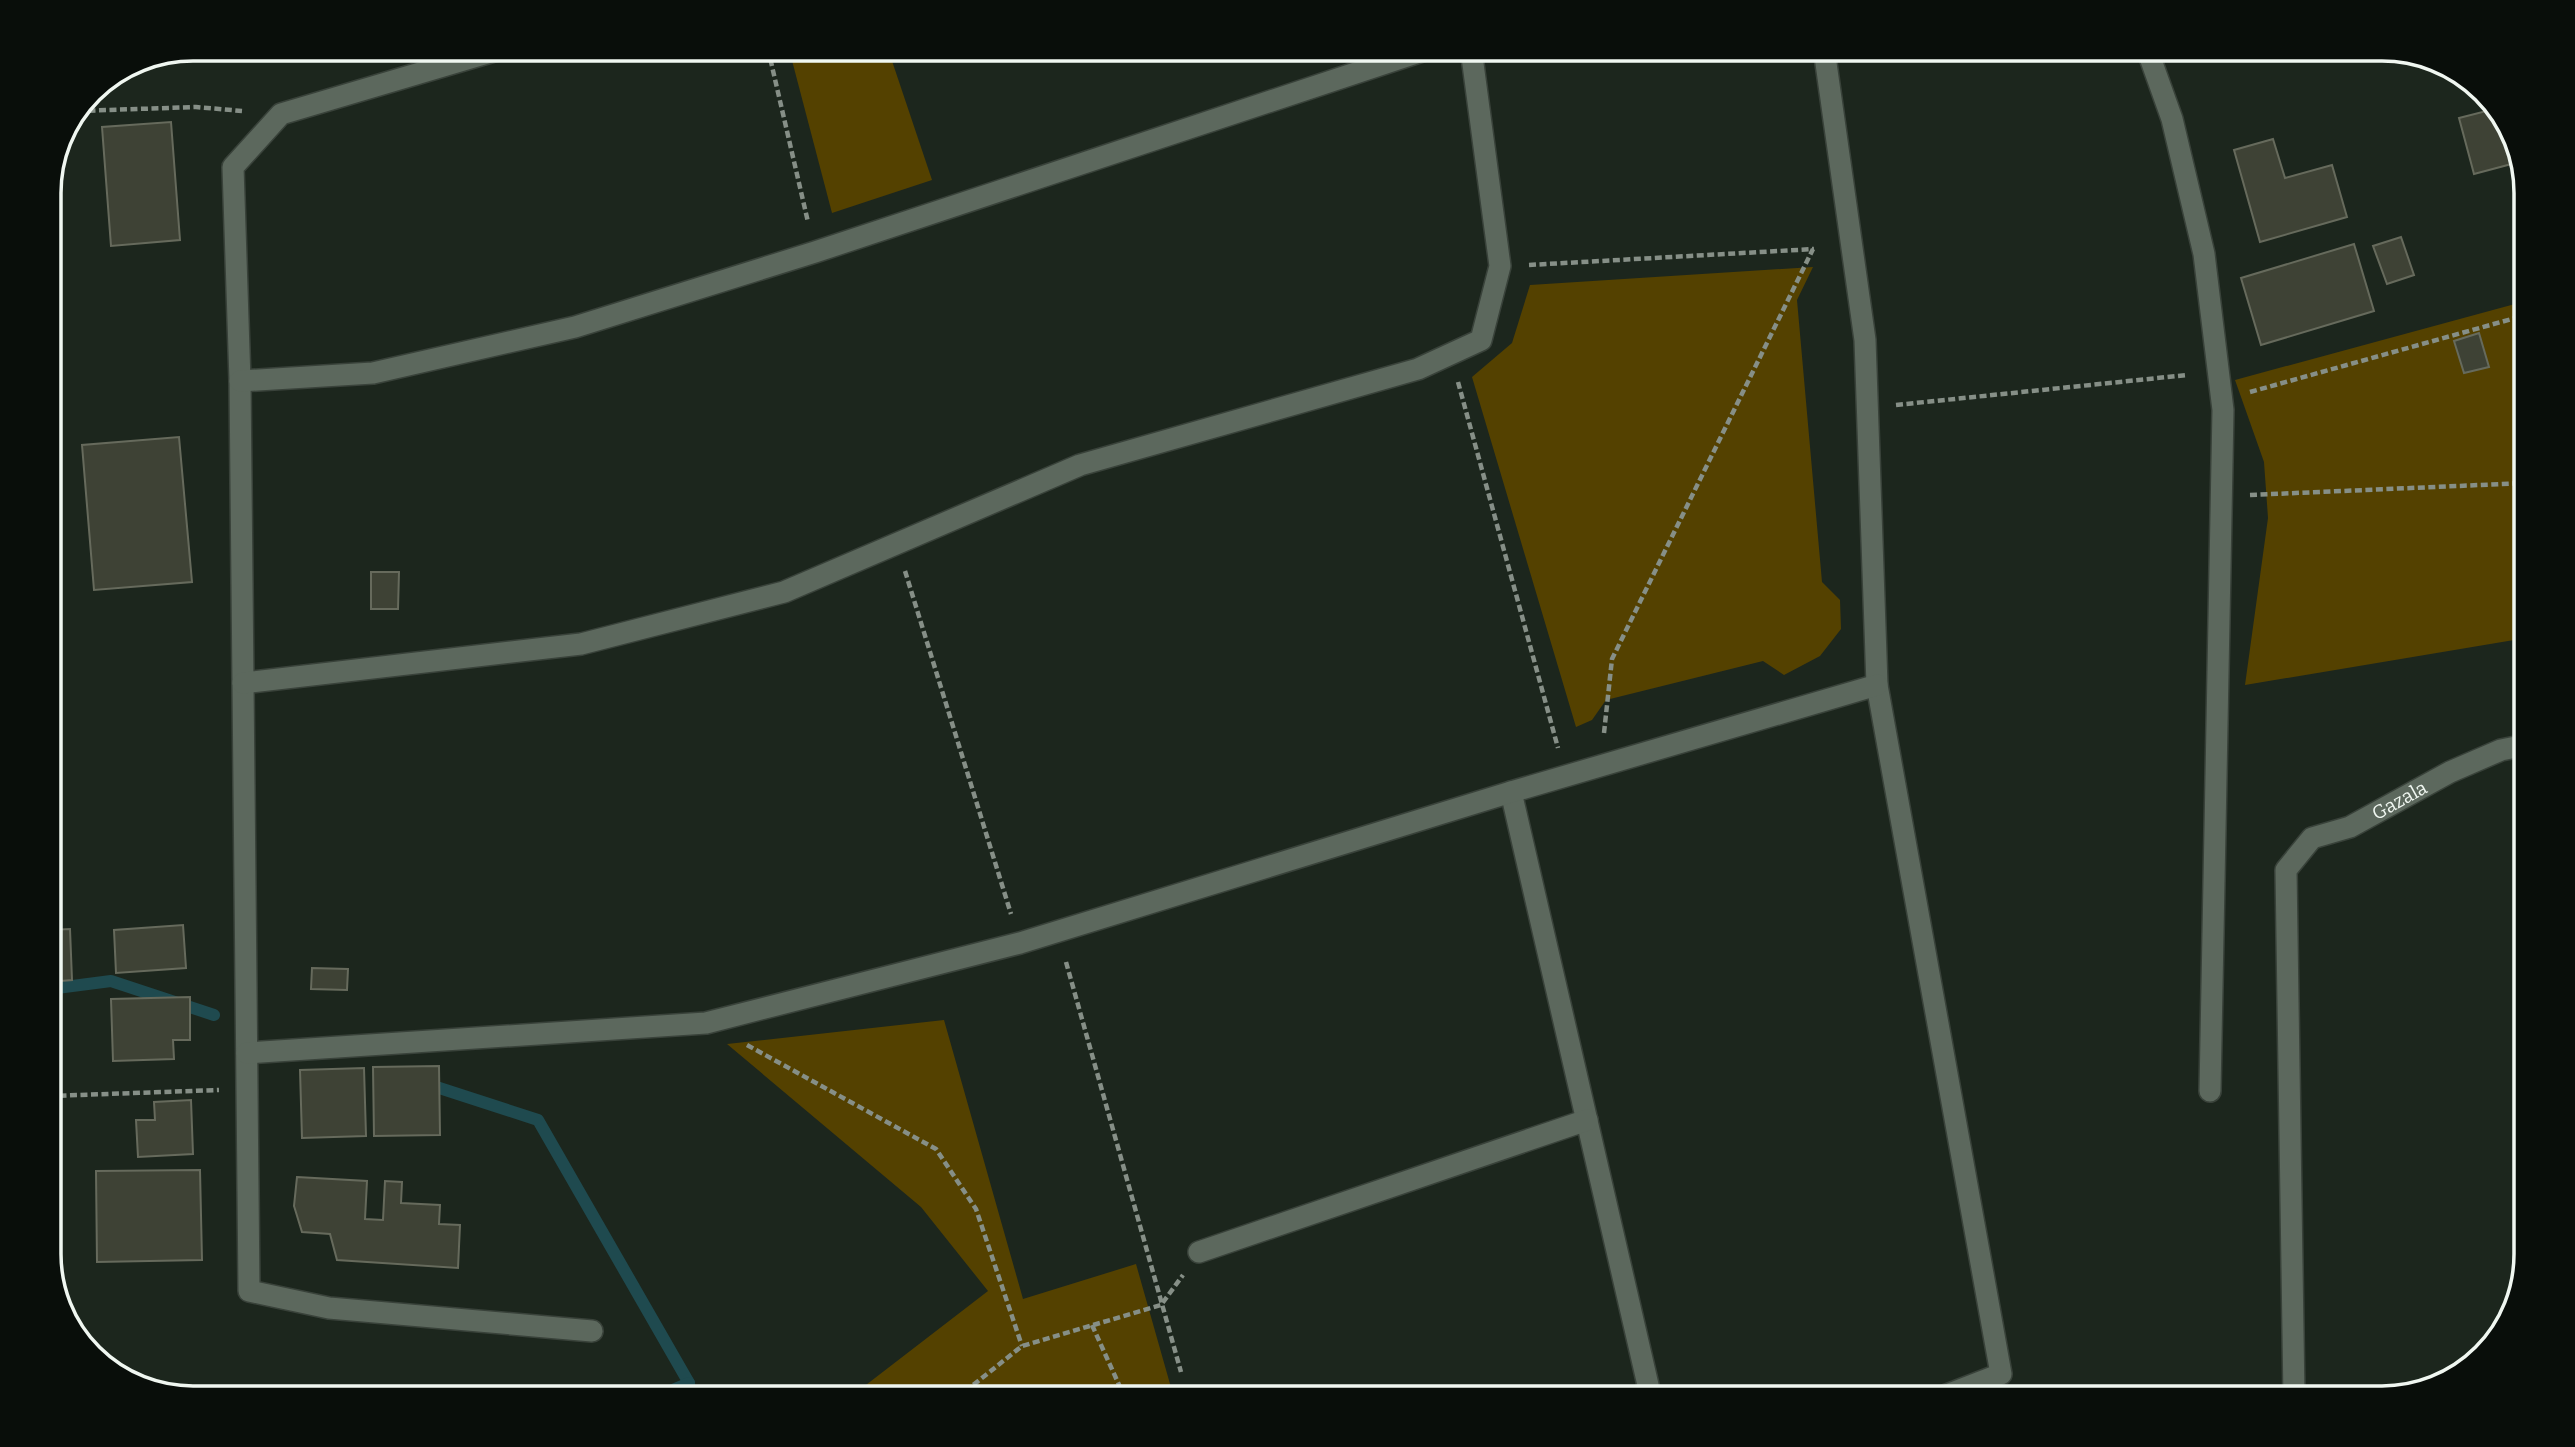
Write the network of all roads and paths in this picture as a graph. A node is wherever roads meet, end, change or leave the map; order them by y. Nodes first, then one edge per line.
1 (1390, 61) edge
2 (1473, 61) edge
3 (1826, 61) edge
4 (2151, 61) edge
5 (457, 62) edge
6 (771, 62) edge
7 (91, 111) edge
8 (281, 114) junction
9 (1852, 247) junction
10 (1813, 249) junction
11 (815, 252) junction
12 (1500, 266) junction
13 (2513, 319) edge
14 (1451, 354) junction
15 (2219, 372) junction
16 (240, 381) junction
17 (2222, 399) junction
18 (1868, 408) junction
19 (2513, 484) edge
20 (2222, 496) junction
21 (896, 544) junction
22 (243, 683) junction
23 (1877, 685) junction
24 (2514, 747) edge
25 (1601, 765) junction
26 (1566, 776) junction
27 (1511, 792) junction
28 (1057, 931) junction
29 (1020, 943) junction
30 (706, 1023) junction
31 (247, 1053) junction
32 (247, 1089) junction
33 (2210, 1091) dead end
34 (62, 1096) edge
35 (1587, 1120) junction
36 (1199, 1252) joint
37 (1161, 1305) junction
38 (1092, 1325) junction
39 (592, 1331) dead end
40 (1022, 1346) junction
41 (1181, 1372) dead end
42 (972, 1386) edge
43 (1120, 1386) edge
44 (1648, 1386) edge
45 (1970, 1386) edge
46 (2294, 1386) edge

1 - 11 street
2 - 12 street
3 - 9 street
4 - 15 street
5 - 8 street
6 - 11 path
7 - 8 path
8 - 16 street
9 - 10 path
9 - 18 street
10 - 12 path
10 - 25 path
11 - 16 street
12 - 14 street
13 - 17 path
14 - 21 street
14 - 26 path
15 - 17 street
15 - 18 path
16 - 22 street
17 - 20 street
18 - 23 street
19 - 20 path
20 - 33 street
21 - 22 street
21 - 29 path
22 - 31 street
23 - 25 street
23 - 45 street
24 - 46 street, Gazala
25 - 26 street
26 - 27 street
27 - 28 street
27 - 35 street
28 - 29 street
28 - 37 path
29 - 30 street
30 - 31 street
30 - 40 path
31 - 32 street
32 - 34 path
32 - 39 street
35 - 36 street
35 - 44 street
36 - 37 path
37 - 38 path
37 - 41 path
38 - 40 path
38 - 43 path
40 - 42 path

